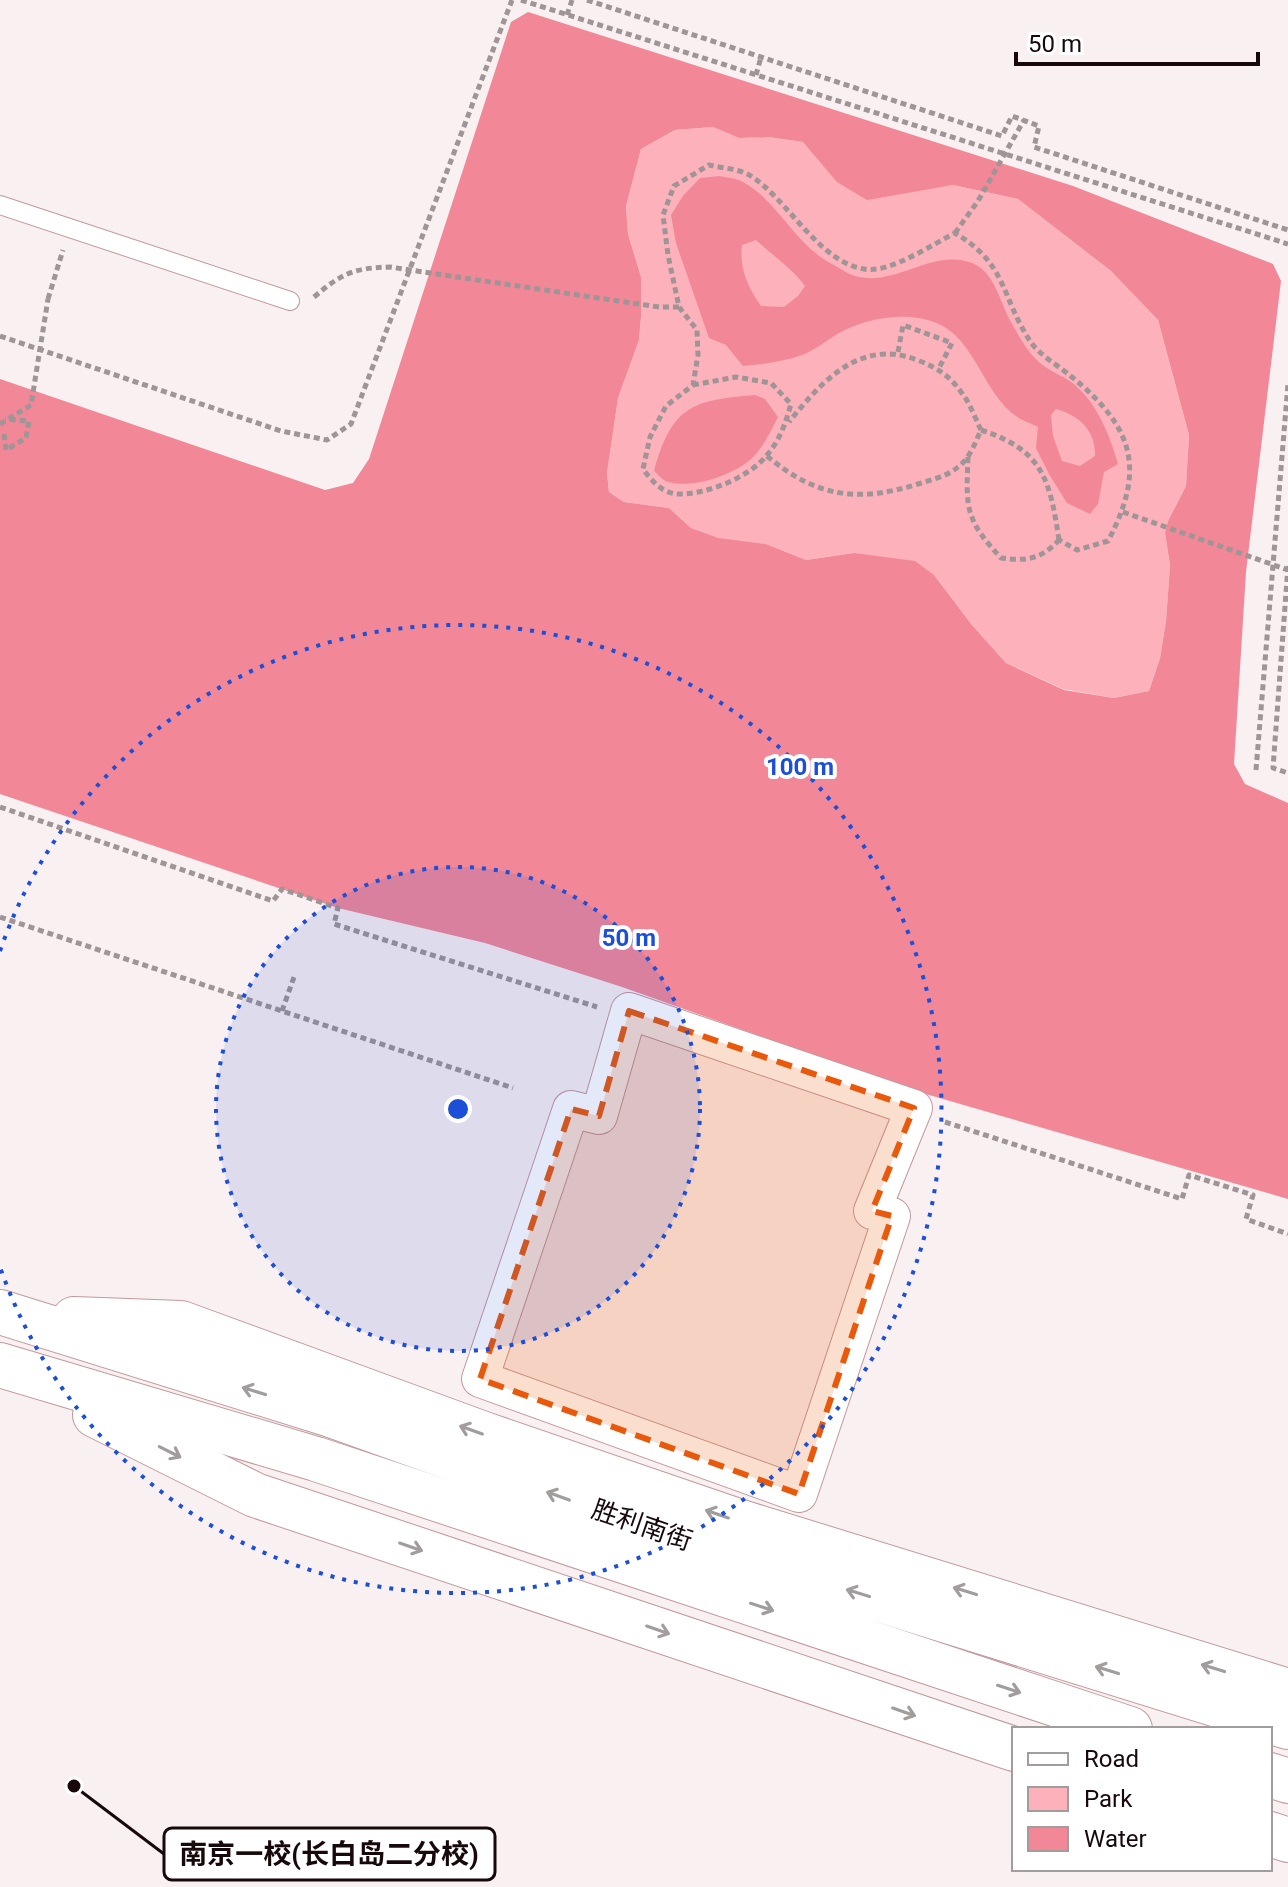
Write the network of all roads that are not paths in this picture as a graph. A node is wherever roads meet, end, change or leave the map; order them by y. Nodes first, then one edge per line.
1 (0, 205) edge
2 (290, 301) road end
3 (892, 1216) joint
4 (7, 1314) edge
5 (0, 1366) edge
6 (1288, 1691) edge
7 (1124, 1727) edge
8 (1288, 1727) edge
9 (1012, 1748) edge

1 - 2 lane
3 - 3 street
6 -> 4 highway
8 -> 4 highway, 胜利南街
5 -> 7 highway, 胜利南街
5 -> 9 highway

